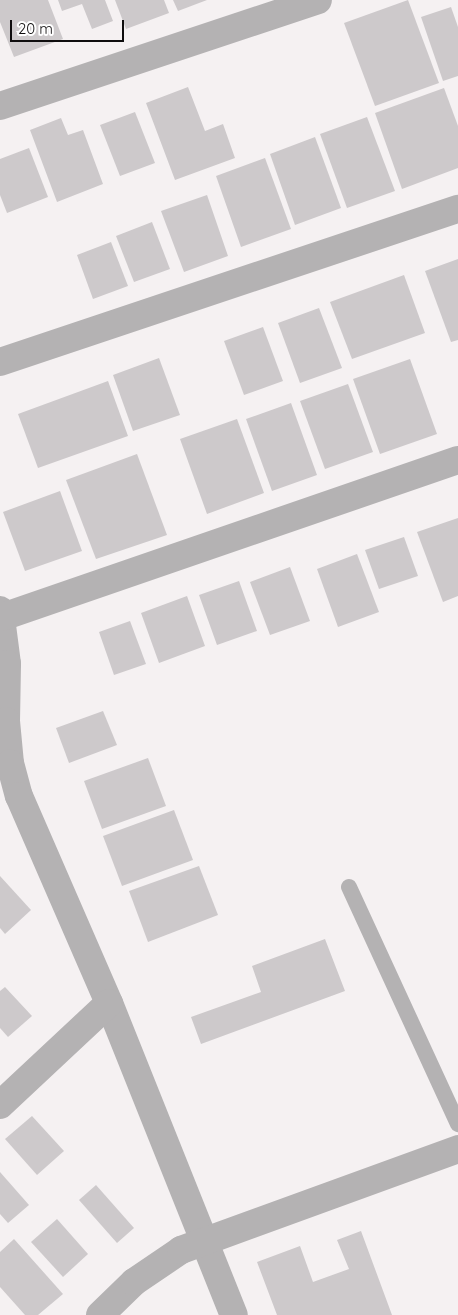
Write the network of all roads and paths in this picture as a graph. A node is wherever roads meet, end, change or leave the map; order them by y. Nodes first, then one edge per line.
1 (318, 0) edge
2 (0, 106) edge
3 (458, 209) edge
4 (0, 362) edge
5 (458, 460) edge
6 (1, 613) edge
7 (5, 768) edge
8 (349, 887) dead end
9 (109, 1003) junction
10 (0, 1105) edge
11 (458, 1124) edge
12 (458, 1150) edge
13 (203, 1242) junction
14 (100, 1315) edge
15 (234, 1315) edge

1 - 2 street
3 - 4 street
5 - 6 street
6 - 7 street
7 - 9 street
8 - 11 lane
9 - 10 street
9 - 13 street
12 - 13 street
13 - 14 street
13 - 15 street

